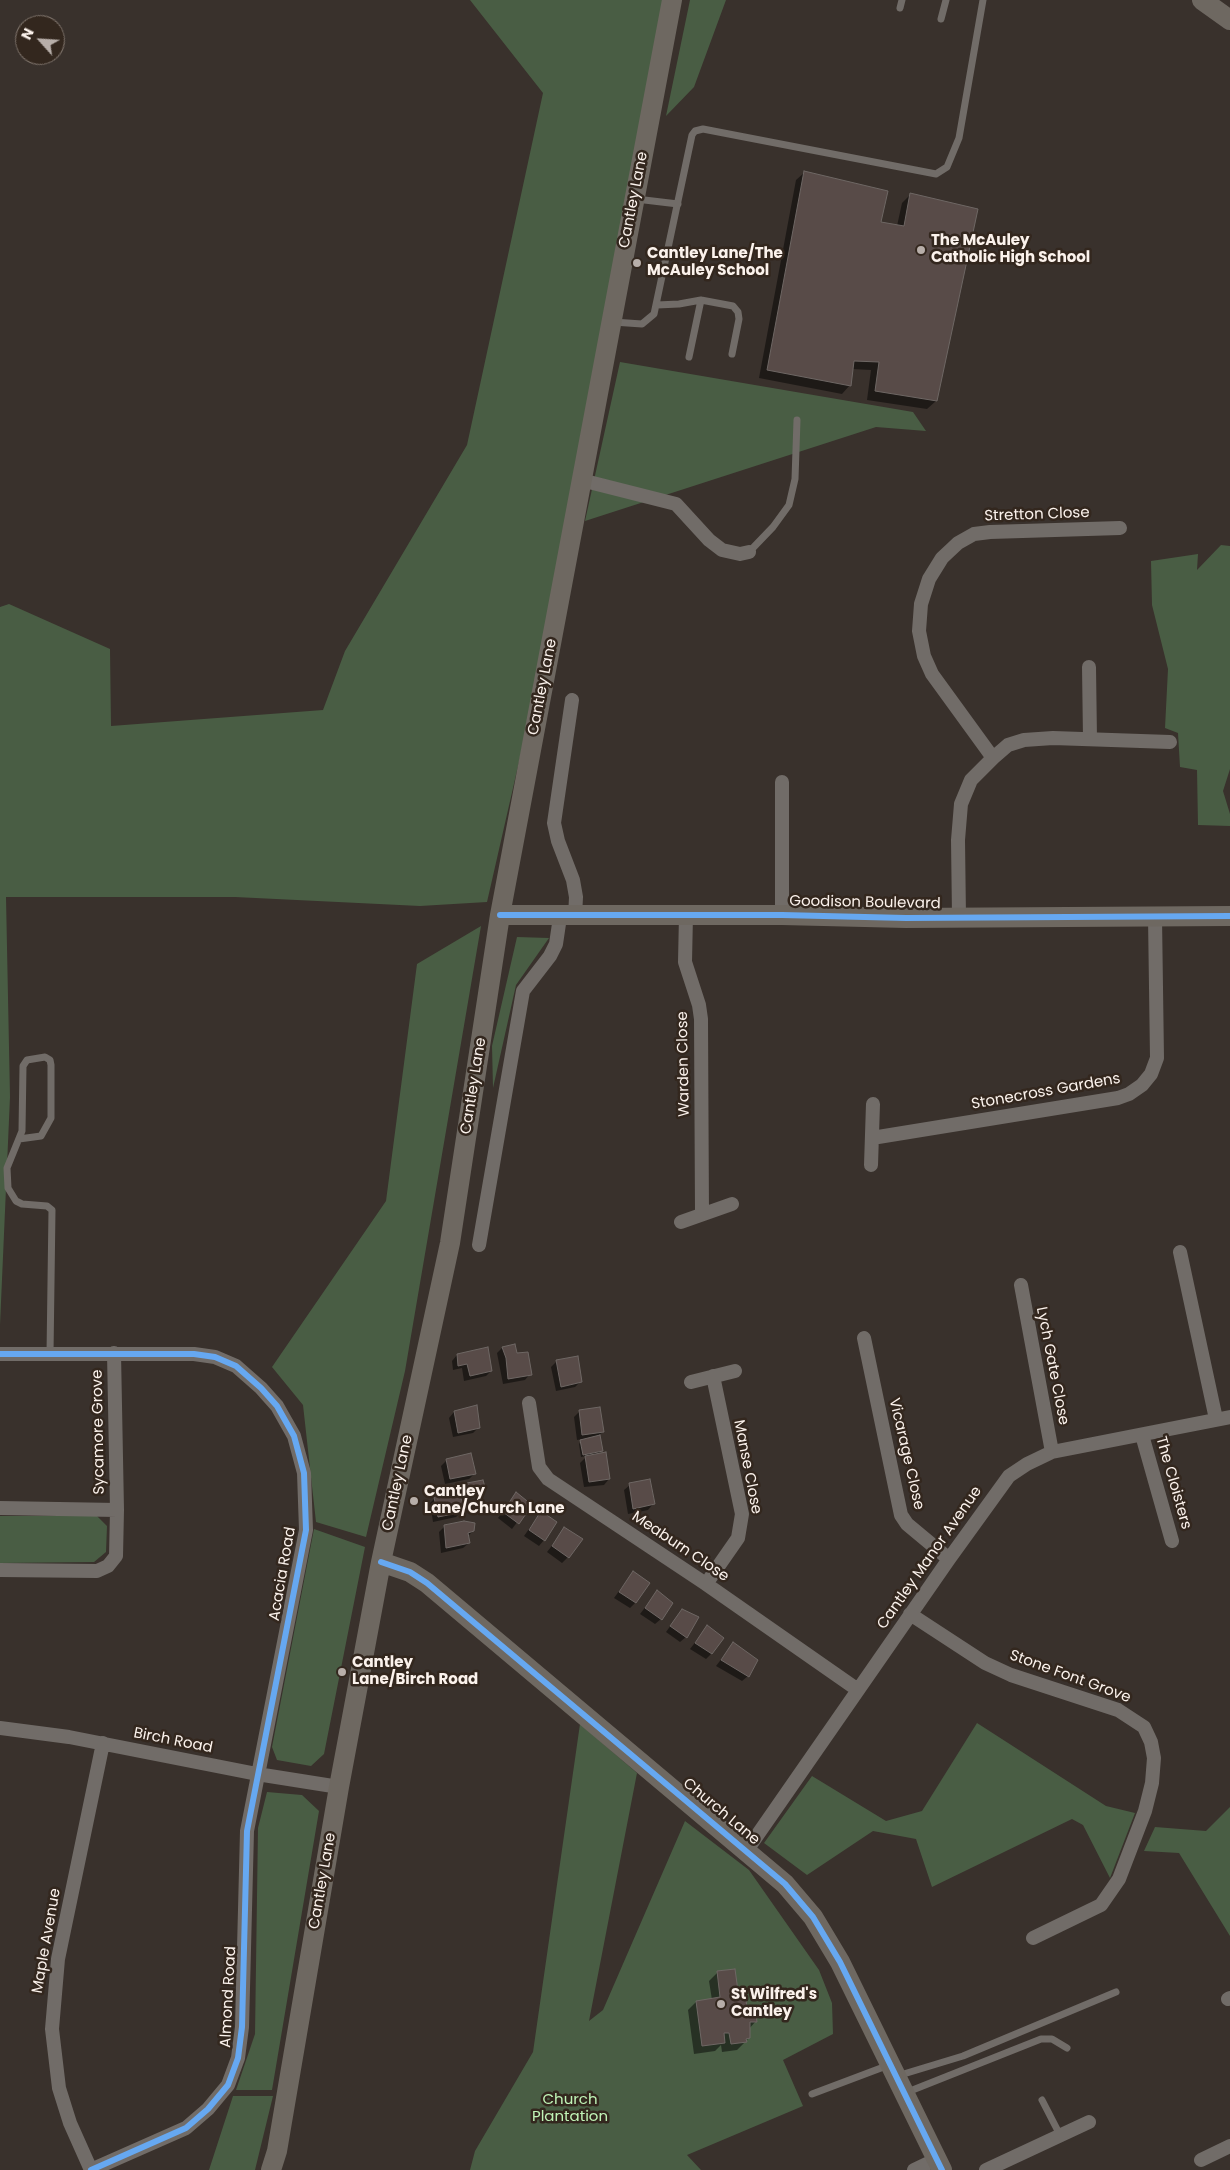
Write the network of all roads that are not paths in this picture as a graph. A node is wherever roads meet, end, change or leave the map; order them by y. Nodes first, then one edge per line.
1 (672, 0) edge
2 (902, 0) edge
3 (946, 0) edge
4 (983, 0) edge
5 (1202, 0) edge
6 (900, 8) dead end
7 (941, 19) dead end
8 (1230, 20) edge
9 (634, 199) junction
10 (678, 204) junction
11 (701, 300) junction
12 (656, 304) junction
13 (610, 322) junction
14 (732, 354) dead end
15 (689, 356) dead end
16 (797, 420) dead end
17 (581, 480) junction
18 (1120, 528) dead end
19 (749, 552) joint
20 (1089, 667) dead end
21 (572, 700) dead end
22 (1090, 739) junction
23 (1170, 742) dead end
24 (993, 758) junction
25 (782, 782) dead end
26 (500, 915) junction
27 (686, 915) junction
28 (782, 915) junction
29 (1230, 916) edge
30 (567, 917) junction
31 (959, 917) junction
32 (1155, 917) junction
33 (873, 1104) dead end
34 (872, 1138) junction
35 (19, 1139) junction
36 (871, 1165) dead end
37 (732, 1204) dead end
38 (702, 1214) junction
39 (681, 1222) dead end
40 (479, 1246) dead end
41 (1180, 1252) dead end
42 (1020, 1285) dead end
43 (864, 1338) dead end
44 (114, 1353) junction
45 (0, 1354) edge
46 (50, 1354) junction
47 (735, 1372) dead end
48 (712, 1376) junction
49 (691, 1382) dead end
50 (529, 1403) dead end
51 (1230, 1417) edge
52 (1216, 1419) junction
53 (1142, 1434) junction
54 (1052, 1452) junction
55 (0, 1508) edge
56 (117, 1510) junction
57 (1172, 1541) dead end
58 (949, 1559) junction
59 (381, 1562) junction
60 (0, 1570) edge
61 (706, 1584) junction
62 (910, 1614) junction
63 (858, 1690) junction
64 (0, 1728) edge
65 (103, 1743) junction
66 (257, 1774) junction
67 (339, 1787) junction
68 (747, 1850) junction
69 (1033, 1938) dead end
70 (1116, 1992) dead end
71 (1067, 2048) dead end
72 (897, 2078) junction
73 (812, 2094) dead end
74 (1042, 2100) dead end
75 (1089, 2122) dead end
76 (1060, 2136) junction
77 (1230, 2146) edge
78 (1201, 2160) dead end
79 (939, 2165) edge
80 (91, 2170) edge
81 (271, 2170) edge
82 (914, 2170) edge
83 (986, 2170) edge

1 - 9 main road, Cantley Lane
2 - 6 lane
3 - 7 lane
4 - 10 lane
5 - 8 main road
9 - 10 lane
9 - 13 main road, Cantley Lane
10 - 12 lane
11 - 12 lane
11 - 14 lane
11 - 15 lane
12 - 13 lane
13 - 17 main road, Cantley Lane
16 - 19 lane
17 - 19 street
17 - 26 main road, Cantley Lane
18 - 24 street, Stretton Close
20 - 22 street
21 - 30 street, Cantley Lane
22 - 23 street
22 - 24 street
24 - 31 street
25 - 28 street
26 - 30 main road, Goodison Boulevard
26 - 59 main road, Cantley Lane
27 - 28 main road, Goodison Boulevard
27 - 30 main road, Goodison Boulevard
27 - 38 street, Warden Close
28 - 31 main road, Goodison Boulevard
29 - 32 main road, Goodison Boulevard
30 - 40 street, Cantley Lane
31 - 32 main road, Goodison Boulevard
32 - 34 street, Stonecross Gardens
33 - 34 street
34 - 36 street
35 - 35 lane
35 - 46 lane
37 - 38 street
38 - 39 street
41 - 52 street
42 - 54 street, Lych Gate Close
43 - 58 street, Vicarage Close
44 - 46 street, Acacia Road
44 - 56 street, Sycamore Grove
44 - 66 street, Acacia Road
45 - 46 street, Acacia Road
47 - 48 street
48 - 49 street
48 - 61 street, Manse Close
50 - 61 street, Meaburn Close
51 - 52 street, Cantley Manor Avenue
52 - 53 street, Cantley Manor Avenue
53 - 54 street, Cantley Manor Avenue
53 - 57 street, The Cloisters
54 - 58 street, Cantley Manor Avenue
55 - 56 street, Sycamore Grove
56 - 60 street, Sycamore Grove
58 - 62 street, Cantley Manor Avenue
59 - 67 main road, Cantley Lane
59 - 68 main road, Church Lane
61 - 63 street, Meaburn Close
62 - 63 street, Cantley Manor Avenue
62 - 69 street, Stone Font Grove
63 - 68 street, Cantley Manor Avenue
64 - 65 street, Birch Road
65 - 66 street, Birch Road
65 - 80 street, Maple Avenue
66 - 67 street, Birch Road
66 - 80 street, Almond Road
67 - 81 main road, Cantley Lane
68 - 72 main road, Church Lane
70 - 72 lane
71 - 72 lane
72 - 73 lane
72 - 79 main road, Church Lane
74 - 76 lane
75 - 76 street
76 - 83 street
77 - 78 street
79 - 82 street

